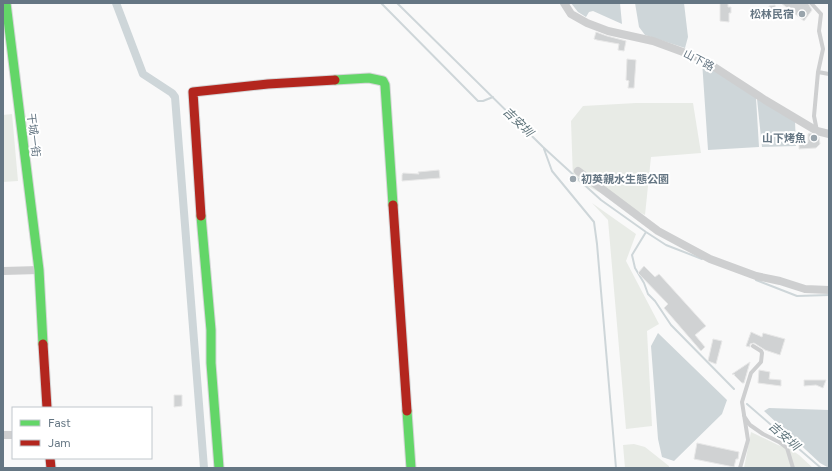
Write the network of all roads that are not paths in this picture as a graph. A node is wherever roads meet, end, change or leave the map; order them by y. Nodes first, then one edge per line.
1 (6, 3) edge
2 (564, 3) edge
3 (811, 3) edge
4 (6, 38) edge
5 (818, 72) junction
6 (829, 74) edge
7 (817, 131) junction
8 (829, 134) edge
9 (578, 171) dead end
10 (39, 270) junction
11 (3, 271) edge
12 (829, 290) edge
13 (753, 346) dead end
14 (47, 407) edge
15 (742, 408) junction
16 (219, 468) edge
17 (411, 468) edge
18 (740, 468) edge
19 (793, 468) edge

1 - 4 street, 干城一街
2 - 7 street, 山下路
3 - 5 lane
4 - 10 street, 干城一街
5 - 6 lane
5 - 7 lane
7 - 8 street, 山下路
9 - 12 street
10 - 11 street
10 - 14 street, 干城一街
13 - 15 lane
15 - 18 lane
15 - 19 lane
16 - 17 street

